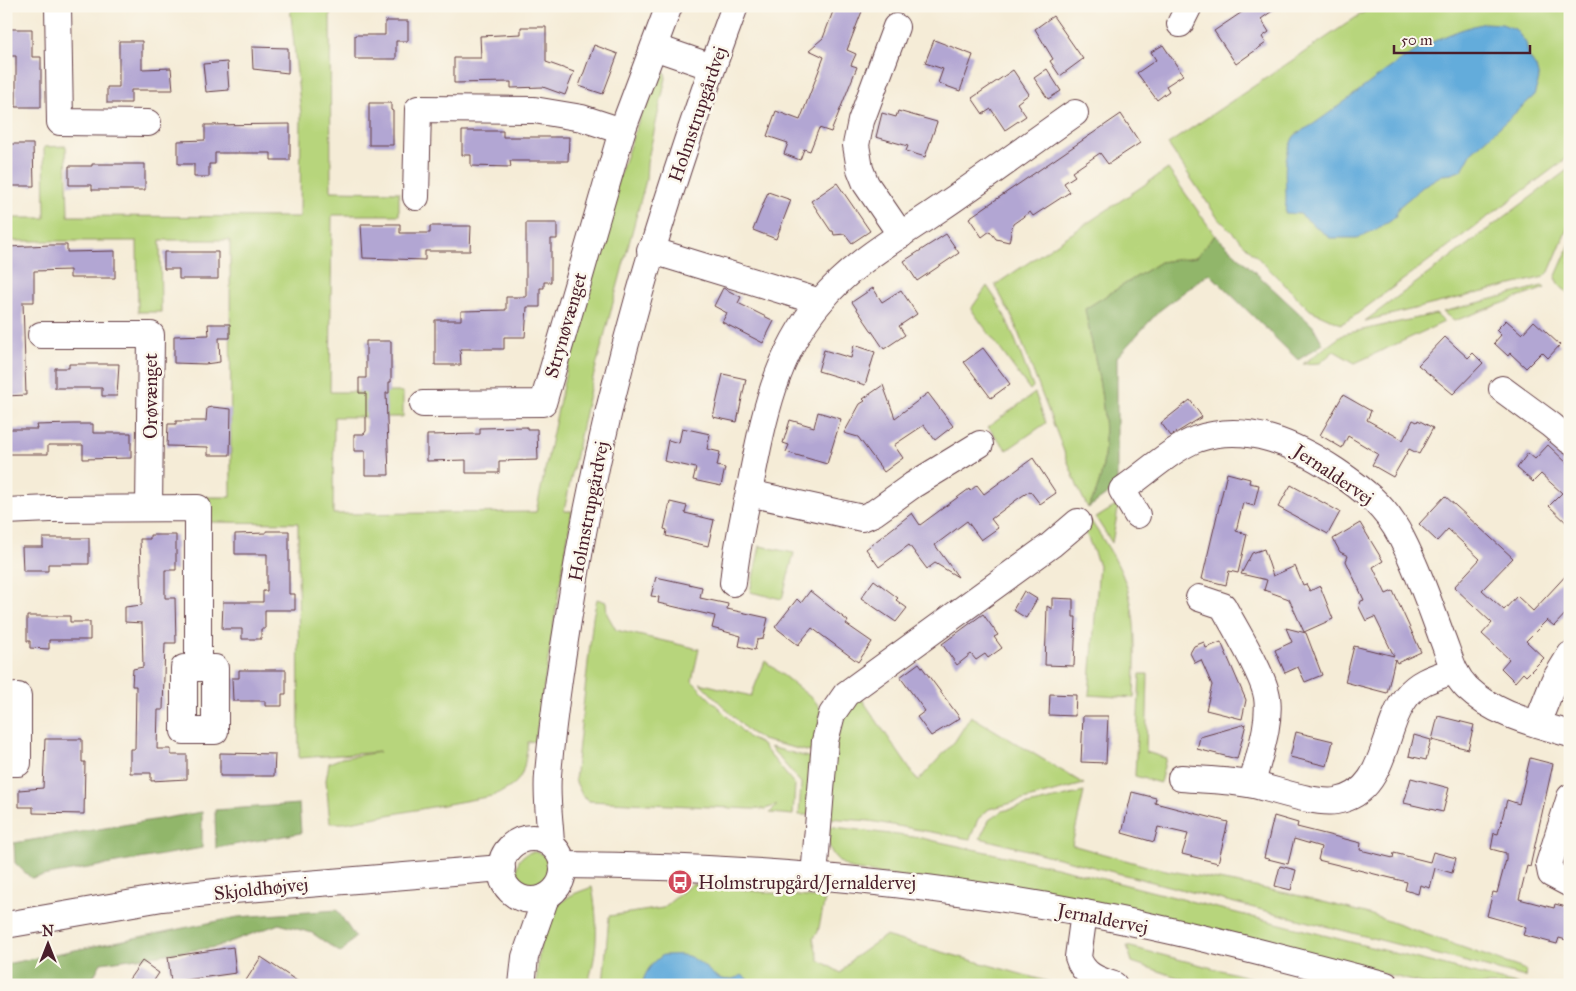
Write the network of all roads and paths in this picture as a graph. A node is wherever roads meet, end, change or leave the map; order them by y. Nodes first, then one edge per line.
1 (58, 6) edge
2 (669, 6) edge
3 (735, 6) edge
4 (896, 28) dead end
5 (654, 47) junction
6 (712, 67) junction
7 (1075, 113) dead end
8 (148, 123) dead end
9 (622, 132) junction
10 (416, 197) dead end
11 (901, 235) junction
12 (650, 250) junction
13 (820, 302) junction
14 (41, 336) dead end
15 (1502, 389) dead end
16 (423, 404) dead end
17 (1570, 441) edge
18 (980, 444) dead end
19 (749, 493) junction
20 (149, 508) junction
21 (6, 511) edge
22 (1137, 515) dead end
23 (1078, 522) dead end
24 (733, 583) dead end
25 (1199, 598) dead end
26 (1570, 655) edge
27 (198, 668) dead end
28 (1453, 671) junction
29 (6, 697) edge
30 (1537, 724) junction
31 (1570, 734) edge
32 (6, 763) edge
33 (548, 777) junction
34 (1182, 778) dead end
35 (1252, 784) junction
36 (1570, 797) edge
37 (525, 839) junction
38 (557, 855) junction
39 (502, 868) junction
40 (814, 876) junction
41 (1570, 884) edge
42 (514, 894) junction
43 (546, 897) junction
44 (1084, 913) junction
45 (12, 924) edge
46 (525, 957) junction
47 (522, 985) edge
48 (1114, 985) edge
49 (1386, 985) edge

1 - 8 street
2 - 5 street, Strynøvænget
3 - 6 street, Holmstrupgårdvej
4 - 11 street
5 - 6 street
5 - 9 street, Strynøvænget
6 - 12 street, Holmstrupgårdvej
7 - 11 street
9 - 10 street
9 - 16 street, Strynøvænget
11 - 13 street
12 - 13 street
12 - 33 street, Holmstrupgårdvej
13 - 19 street
14 - 20 street, Orøvænget
15 - 17 street
18 - 19 street
19 - 24 street
20 - 21 street
20 - 27 street
22 - 28 street, Jernaldervej
23 - 40 street
25 - 35 street
26 - 30 street
28 - 30 street, Jernaldervej
28 - 35 street
29 - 32 street
30 - 31 street, Jernaldervej
33 - 37 street, Holmstrupgårdvej
33 - 38 street, Holmstrupgårdvej
34 - 35 street
36 - 41 street
37 - 38 street
37 - 39 street
38 - 40 street, Jernaldervej
38 - 43 street
39 - 42 street
39 - 45 street, Skjoldhøjvej
40 - 44 street, Jernaldervej
42 - 43 street
42 - 46 street
43 - 46 street
44 - 48 street
44 - 49 street, Jernaldervej
46 - 47 street

